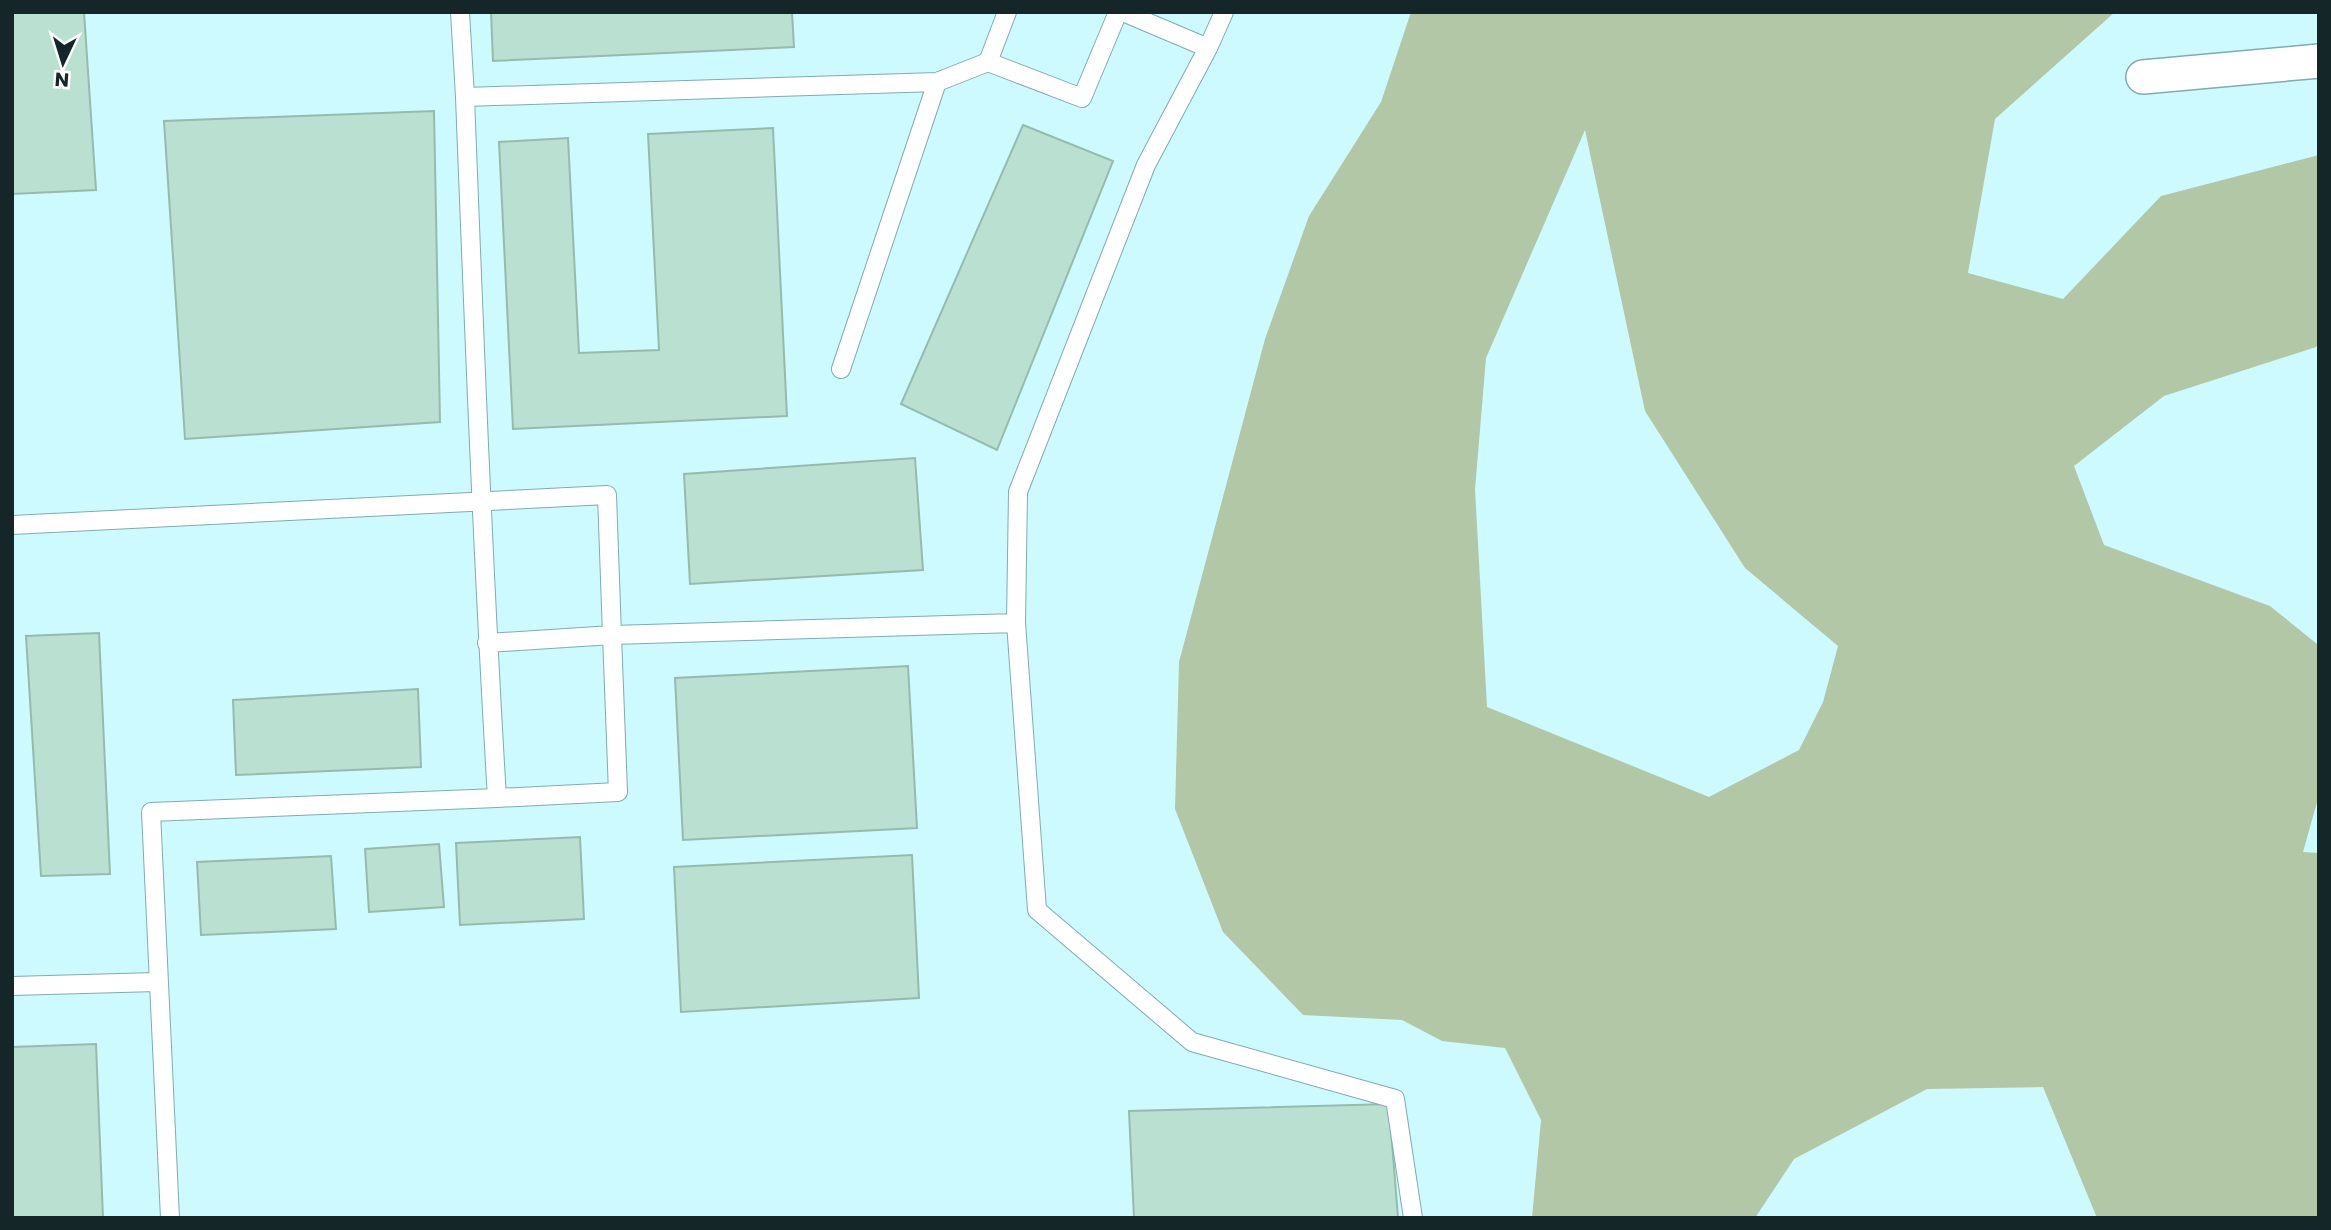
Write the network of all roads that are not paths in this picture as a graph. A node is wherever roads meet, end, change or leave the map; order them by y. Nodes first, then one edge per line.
1 (460, 12) edge
2 (1007, 12) edge
3 (1120, 12) edge
4 (1224, 12) edge
5 (1208, 48) junction
6 (2319, 61) edge
7 (988, 62) junction
8 (2143, 77) dead end
9 (937, 82) junction
10 (465, 97) junction
11 (841, 369) dead end
12 (481, 501) junction
13 (12, 525) edge
14 (1016, 622) junction
15 (612, 635) junction
16 (487, 643) junction
17 (496, 797) junction
18 (157, 982) junction
19 (12, 986) edge
20 (170, 1218) edge
21 (1412, 1218) edge

1 - 10 lane
2 - 7 lane
3 - 5 lane
3 - 7 lane
4 - 5 lane
5 - 14 lane
6 - 8 street
7 - 9 lane
9 - 10 lane
9 - 11 lane
10 - 12 lane
12 - 13 lane
12 - 15 lane
12 - 16 lane
14 - 15 lane
14 - 21 lane
15 - 16 lane
15 - 17 lane
16 - 17 lane
17 - 18 lane
18 - 19 lane
18 - 20 lane

